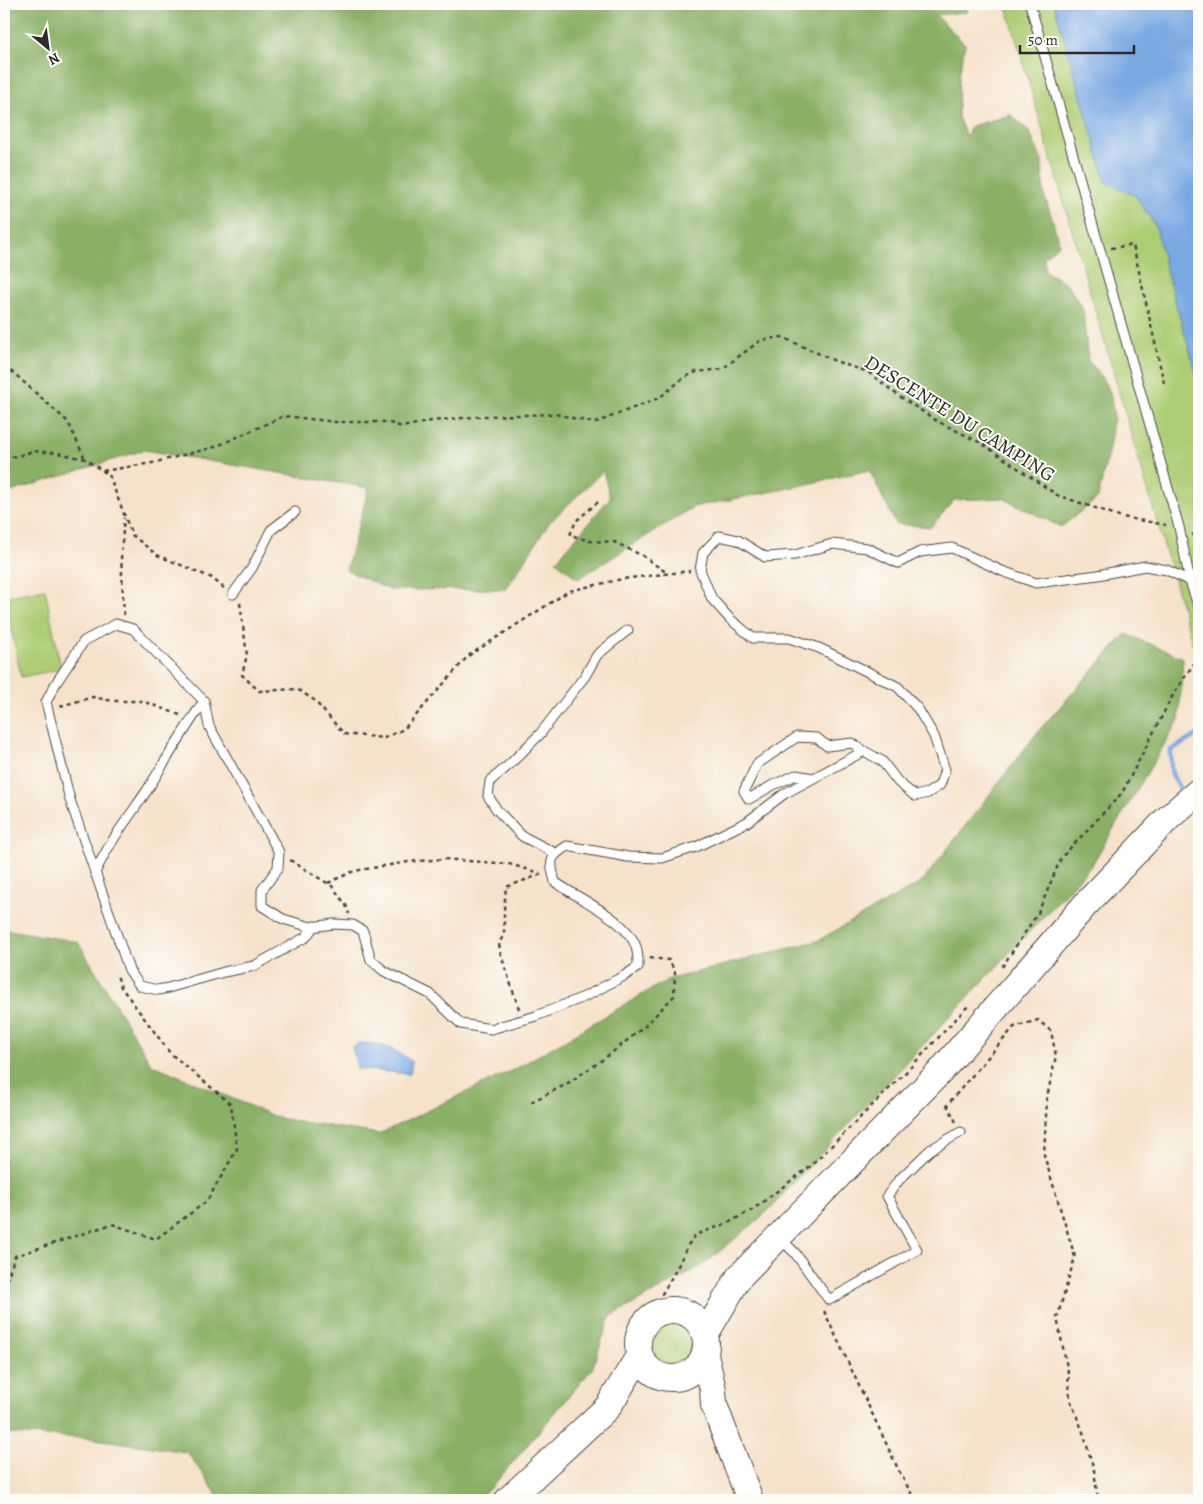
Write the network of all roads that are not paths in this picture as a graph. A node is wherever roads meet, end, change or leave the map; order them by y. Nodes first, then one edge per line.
1 (1030, 4) edge
2 (295, 512) dead end
3 (1190, 581) junction
4 (233, 594) road end
5 (1199, 608) edge
6 (628, 630) dead end
7 (204, 702) junction
8 (864, 751) junction
9 (814, 778) junction
10 (1198, 792) edge
11 (555, 853) junction
12 (95, 873) junction
13 (314, 926) junction
14 (961, 1132) road end
15 (779, 1237) junction
16 (740, 1277) junction
17 (674, 1310) junction
18 (705, 1344) junction
19 (639, 1356) junction
20 (671, 1378) junction
21 (714, 1405) junction
22 (608, 1407) junction
23 (508, 1500) edge
24 (750, 1500) edge

1 - 3 lane
2 - 4 lane
3 - 5 lane
3 - 8 lane
6 - 11 lane
7 - 12 lane
7 - 12 lane
7 - 13 lane
8 - 9 lane
8 - 9 lane
9 - 11 lane
10 - 15 main road
11 - 13 lane
12 - 13 lane
14 - 15 lane
15 - 16 main road
16 - 17 main road
16 - 18 main road
17 - 18 main road
17 - 19 main road
18 - 20 main road
18 - 21 main road
19 - 20 main road
19 - 22 main road
20 - 21 main road
20 - 22 main road
21 - 24 main road
22 - 23 main road

